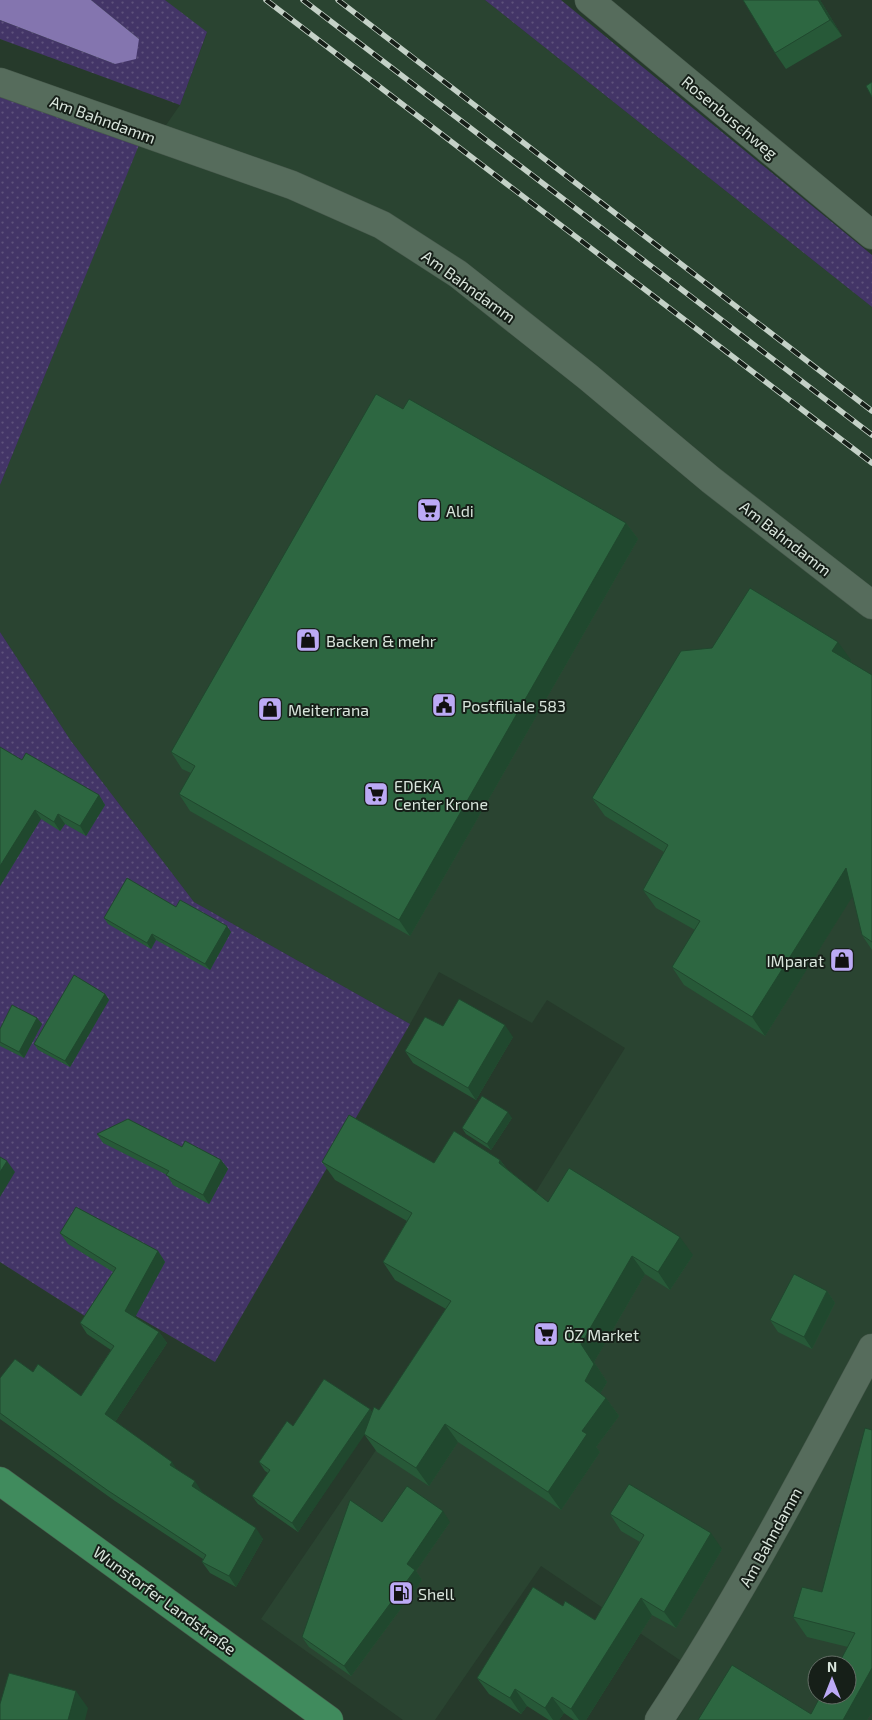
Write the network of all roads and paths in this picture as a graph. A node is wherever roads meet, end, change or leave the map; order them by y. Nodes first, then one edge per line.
1 (589, 0) edge
2 (0, 82) edge
3 (872, 235) edge
4 (872, 605) edge
5 (872, 1348) edge
6 (0, 1481) edge
7 (329, 1720) edge
8 (659, 1720) edge

1 - 3 street, Rosenbuschweg
2 - 4 street, Am Bahndamm
5 - 8 street, Am Bahndamm
6 - 7 main road, Wunstorfer Landstraße

